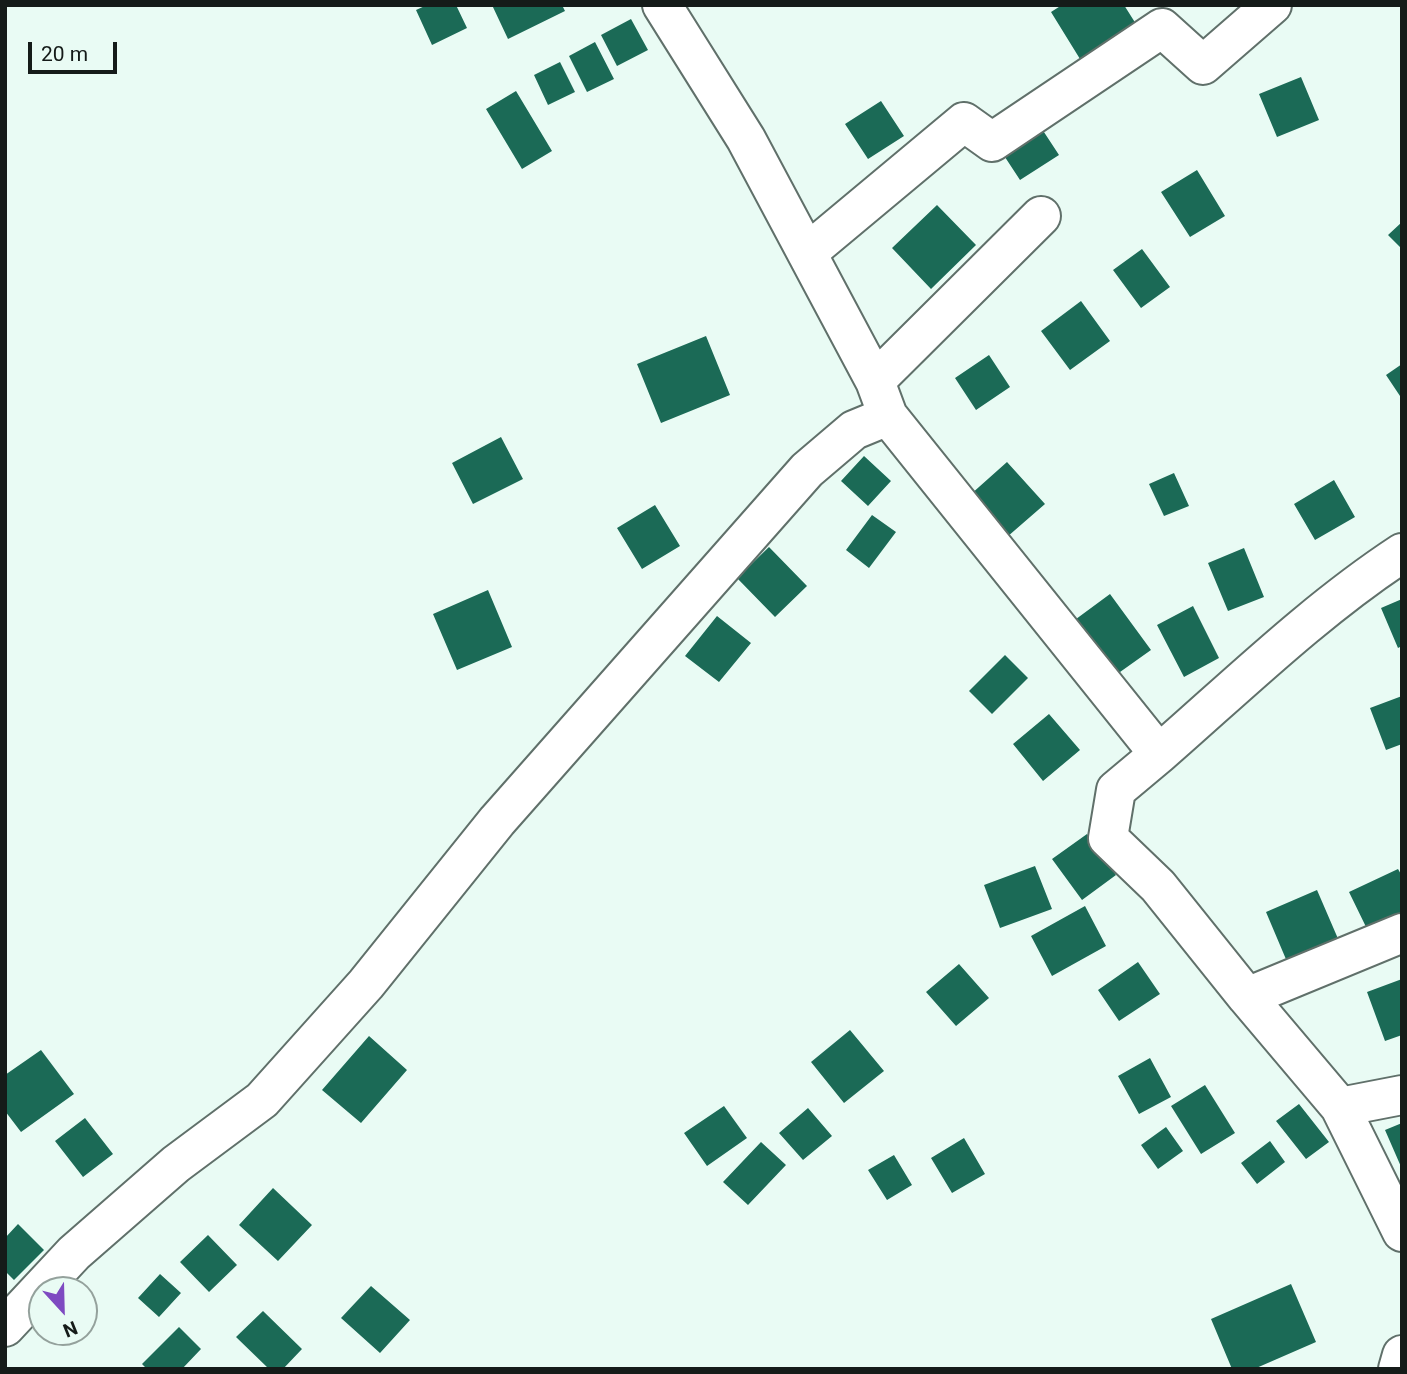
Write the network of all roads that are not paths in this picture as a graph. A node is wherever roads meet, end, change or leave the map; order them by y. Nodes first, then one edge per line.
1 (662, 5) edge
2 (1272, 5) edge
3 (1041, 216) dead end
4 (807, 253) junction
5 (875, 380) junction
6 (888, 416) junction
7 (1402, 553) edge
8 (1159, 754) junction
9 (1402, 933) edge
10 (1247, 998) junction
11 (1402, 1095) edge
12 (1340, 1107) junction
13 (1402, 1232) edge
14 (10, 1309) edge
15 (1402, 1355) edge
16 (1398, 1369) edge

1 - 4 street
2 - 4 street
3 - 5 street
4 - 5 street
5 - 6 street
6 - 8 street
6 - 14 street
7 - 8 street
8 - 10 street
9 - 10 street
10 - 12 street
11 - 12 street
12 - 13 street
15 - 16 street

